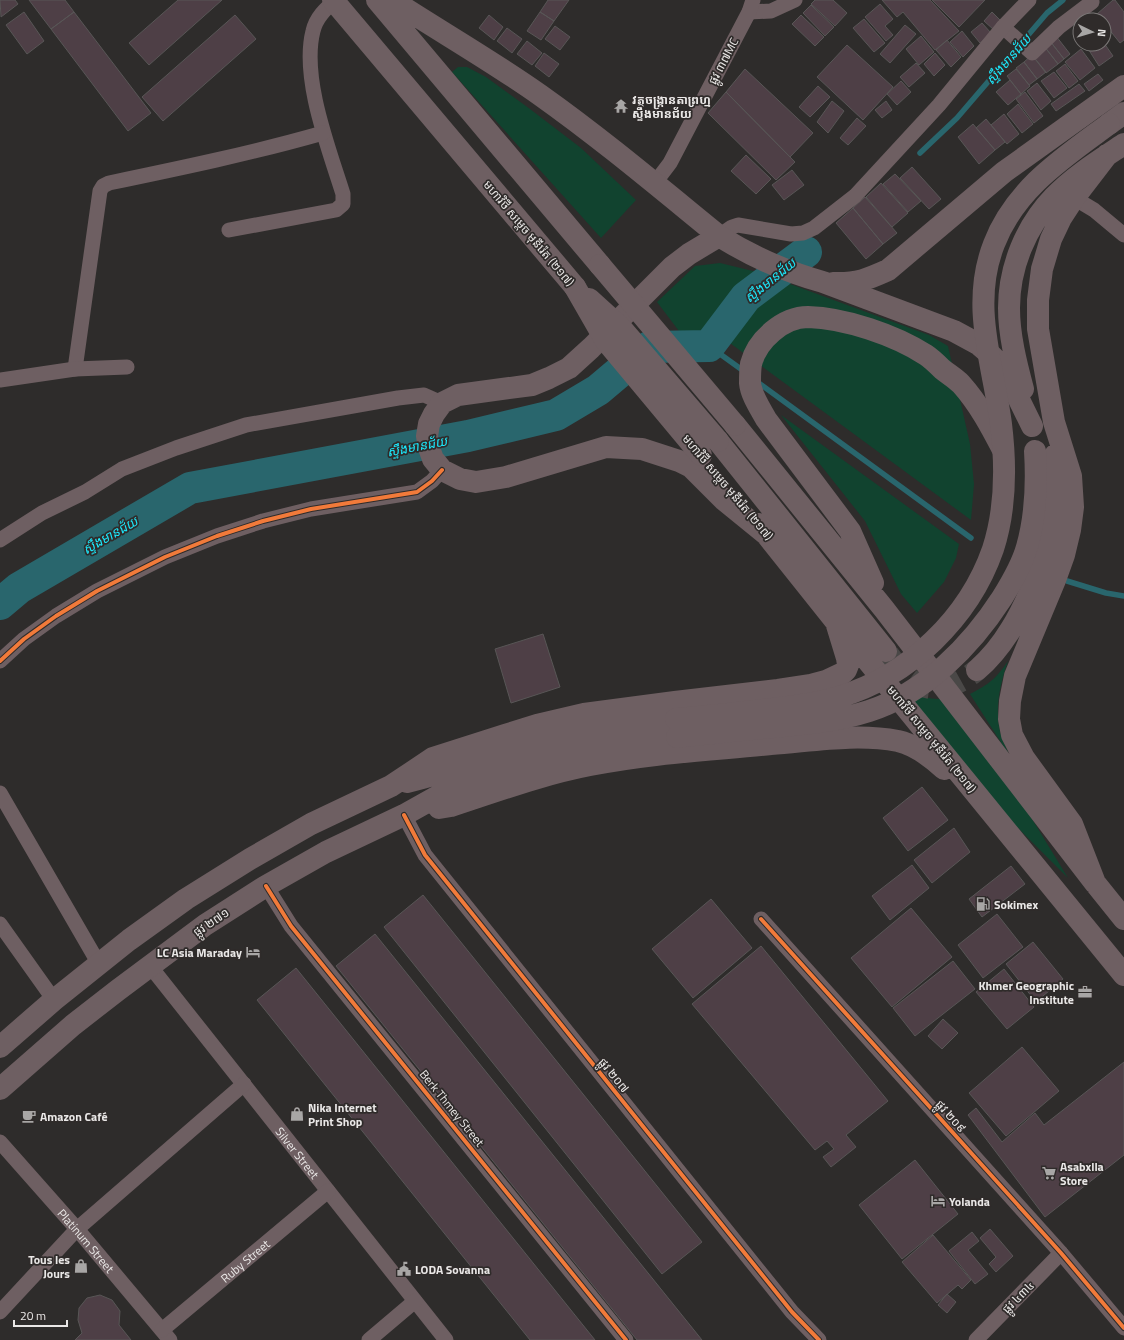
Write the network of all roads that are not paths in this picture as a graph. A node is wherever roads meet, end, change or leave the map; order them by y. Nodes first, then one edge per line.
1 (334, 0) edge
2 (377, 0) edge
3 (392, 0) edge
4 (795, 0) edge
5 (1029, 0) edge
6 (1092, 2) dead end
7 (751, 6) edge
8 (1006, 30) junction
9 (1124, 86) edge
10 (1116, 118) edge
11 (323, 133) junction
12 (1116, 150) edge
13 (654, 184) junction
14 (1074, 198) junction
15 (229, 230) dead end
16 (1124, 234) edge
17 (719, 236) junction
18 (814, 280) junction
19 (575, 287) junction
20 (128, 367) dead end
21 (75, 369) junction
22 (0, 380) edge
23 (441, 403) junction
24 (1054, 422) junction
25 (1032, 426) junction
26 (1004, 450) junction
27 (441, 469) junction
28 (767, 535) junction
29 (0, 540) edge
30 (884, 609) junction
31 (836, 622) junction
32 (886, 651) tunnel mouth
33 (0, 661) edge
34 (977, 670) tunnel mouth
35 (677, 728) junction
36 (391, 786) junction
37 (970, 786) junction
38 (0, 793) edge
39 (404, 815) junction
40 (1095, 883) junction
41 (266, 886) junction
42 (1124, 918) edge
43 (760, 919) dead end
44 (0, 924) edge
45 (99, 964) junction
46 (150, 966) junction
47 (1124, 975) edge
48 (54, 1000) junction
49 (0, 1047) edge
50 (244, 1084) junction
51 (0, 1089) edge
52 (0, 1142) edge
53 (328, 1191) junction
54 (77, 1229) junction
55 (1061, 1253) junction
56 (415, 1301) junction
57 (0, 1312) edge
58 (1124, 1328) edge
59 (166, 1335) edge
60 (369, 1340) edge
61 (446, 1340) edge
62 (626, 1340) edge
63 (819, 1340) edge
64 (976, 1340) edge

1 - 11 street
1 - 19 main road, មហាវិថី សម្តេច មុនីរ៉េត (២១៧)
2 - 30 main road, bridge
3 - 13 main road
4 - 7 street
5 - 8 street
6 - 8 street
7 - 13 street, ផ្លូវ ៣៧MC
8 - 17 street
9 - 18 main road
10 - 26 main road, bridge
11 - 15 street
11 - 21 street
12 - 14 main road
12 - 25 main road
13 - 17 main road
14 - 16 street
14 - 24 main road
17 - 18 main road
17 - 23 main road
18 - 25 main road
19 - 28 main road, មហាវិថី សម្តេច មុនីរ៉េត (២១៧), bridge
19 - 32 main road, bridge
20 - 21 street
21 - 22 street
23 - 27 main road
23 - 29 street
24 - 34 main road
24 - 40 main road
25 - 35 main road, bridge
26 - 30 main road
26 - 35 main road, bridge
27 - 28 main road
27 - 33 street
28 - 31 main road, មហាវិថី សម្តេច មុនីរ៉េត (២១៧)
30 - 40 main road
31 - 36 main road
31 - 37 main road, មហាវិថី សម្តេច មុនីរ៉េត (២១៧)
35 - 36 main road
35 - 39 main road
36 - 45 main road
37 - 39 main road
37 - 47 main road, មហាវិថី សម្តេច មុនីរ៉េត (២១៧)
38 - 45 street
39 - 41 main road, ផ្លូវ ២៧១
39 - 63 street, ផ្លូវ ២០៧
40 - 42 main road
41 - 46 main road, ផ្លូវ ២៧១
41 - 62 street, Berk Thmey Street
43 - 55 street, ផ្លូវ ២០៩
44 - 48 street
45 - 48 main road
46 - 50 street, Silver Street
46 - 51 main road, ផ្លូវ ២៧១
48 - 49 main road
50 - 53 street, Silver Street
50 - 54 street
52 - 54 street, Platinum Street
53 - 56 street, Silver Street
53 - 59 street, Ruby Street
54 - 57 street
54 - 59 street, Platinum Street
55 - 58 street, ផ្លូវ ២០៩
55 - 64 street, ផ្លូវ ៤៣៤
56 - 60 street
56 - 61 street, Silver Street

